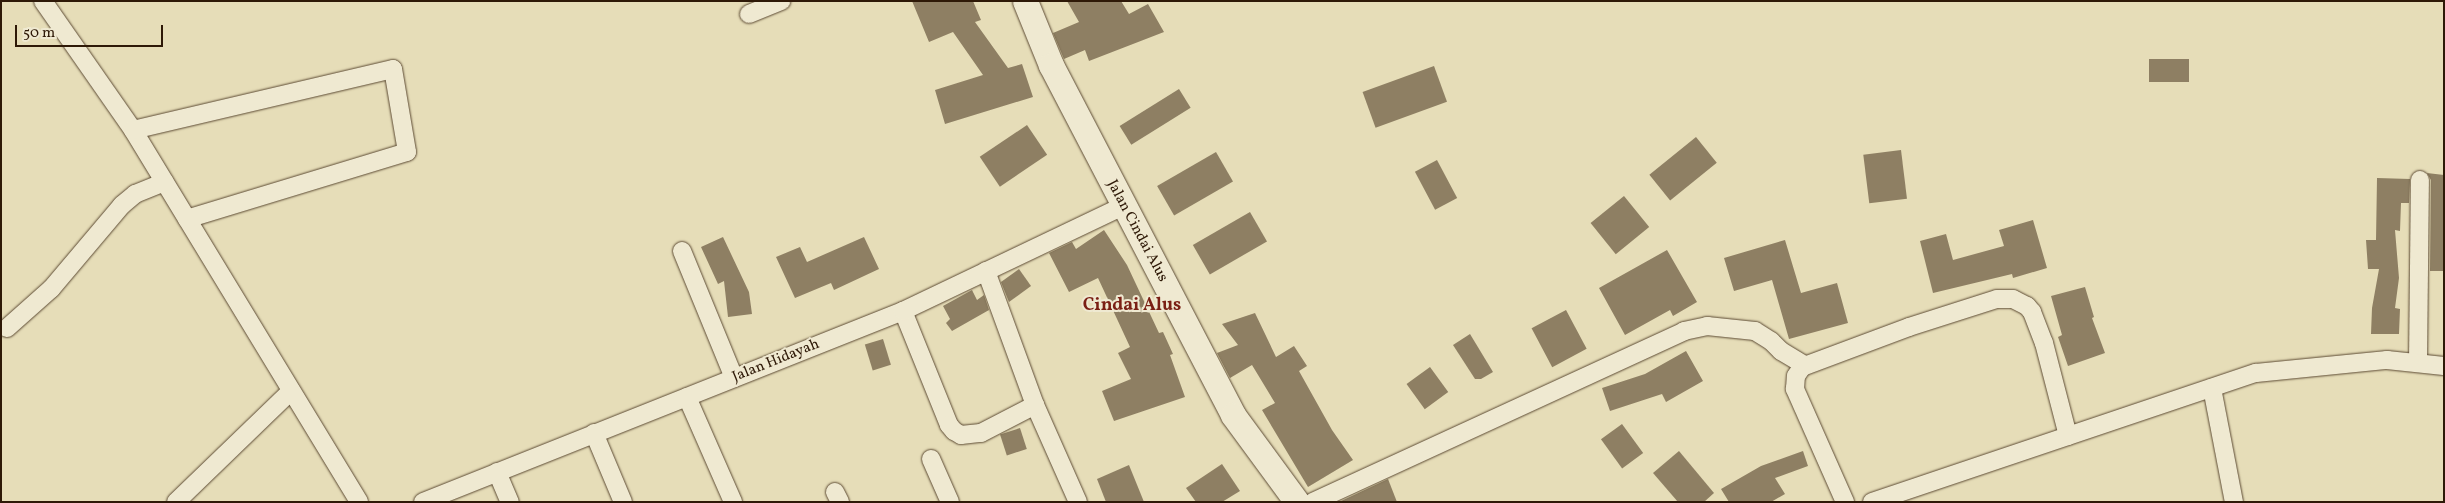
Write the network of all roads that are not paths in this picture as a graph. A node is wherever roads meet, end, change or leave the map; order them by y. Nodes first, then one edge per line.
1 (43, 1) edge
2 (782, 1) edge
3 (1025, 1) edge
4 (749, 14) dead end
5 (133, 130) junction
6 (2420, 180) dead end
7 (164, 182) junction
8 (1123, 206) junction
9 (187, 219) junction
10 (682, 251) dead end
11 (986, 271) junction
12 (903, 311) junction
13 (7, 328) dead end
14 (2418, 363) junction
15 (1804, 365) junction
16 (2444, 366) edge
17 (734, 378) junction
18 (2212, 388) junction
19 (291, 391) junction
20 (687, 396) junction
21 (1035, 405) junction
22 (594, 433) junction
23 (2068, 436) junction
24 (931, 459) dead end
25 (497, 472) junction
26 (176, 502) edge
27 (359, 502) edge
28 (422, 502) edge
29 (510, 502) edge
30 (623, 502) edge
31 (733, 502) edge
32 (950, 502) edge
33 (1078, 502) edge
34 (1297, 502) edge
35 (1313, 502) edge
36 (1845, 502) edge
37 (1872, 502) edge
38 (2234, 502) edge

1 - 5 street
2 - 4 street
3 - 8 street, Jalan Cindai Alus
5 - 7 street
5 - 9 street
6 - 14 street
7 - 9 street
7 - 13 street
8 - 11 street, Jalan Hidayah
8 - 34 street, Jalan Cindai Alus
9 - 19 street
10 - 17 street
11 - 12 street, Jalan Hidayah
11 - 21 street
12 - 17 street, Jalan Hidayah
12 - 21 street
14 - 16 street
14 - 18 street
15 - 23 street
15 - 35 street
15 - 36 street
17 - 20 street, Jalan Hidayah
18 - 23 street
18 - 38 street
19 - 26 street
19 - 27 street
20 - 22 street, Jalan Hidayah
20 - 31 street
21 - 33 street
22 - 25 street, Jalan Hidayah
22 - 30 street
23 - 37 street
24 - 32 street
25 - 28 street, Jalan Hidayah
25 - 29 street

